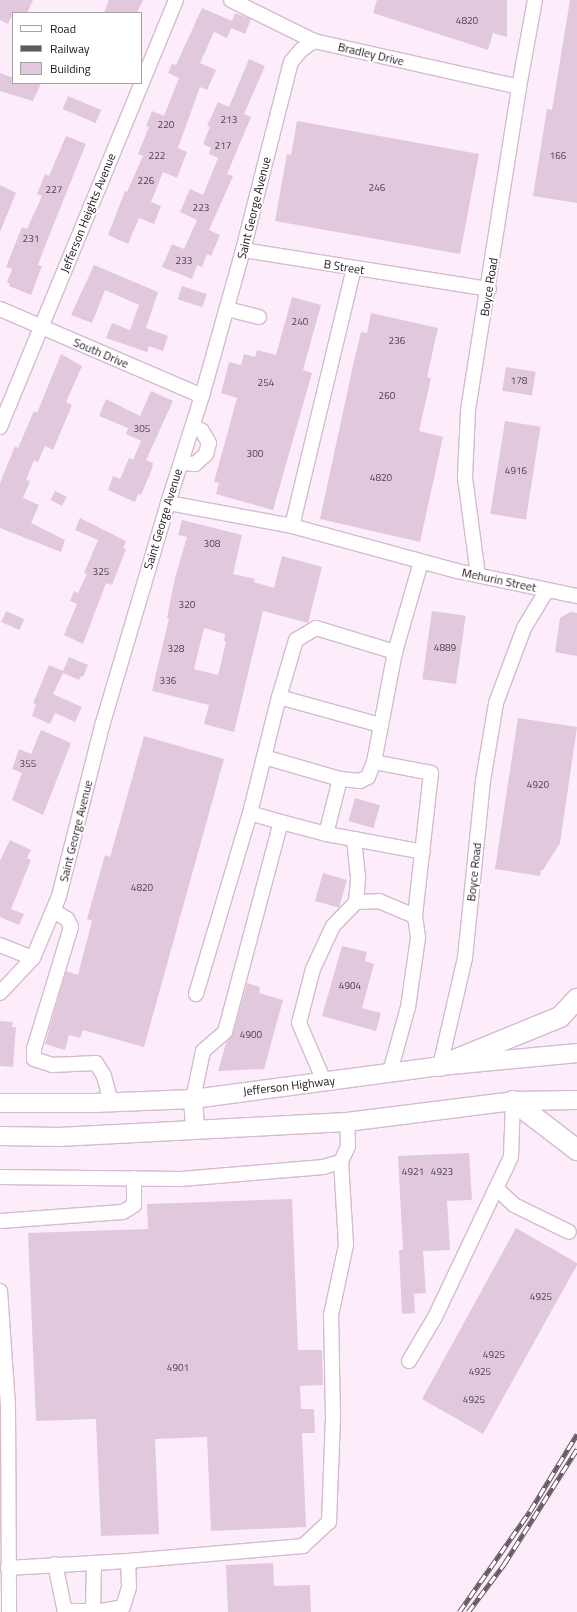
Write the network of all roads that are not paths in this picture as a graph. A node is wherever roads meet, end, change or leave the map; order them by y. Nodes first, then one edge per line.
1 (176, 0) edge
2 (231, 0) edge
3 (536, 0) edge
4 (314, 41) junction
5 (142, 83) edge
6 (142, 84) edge
7 (519, 87) junction
8 (243, 250) junction
9 (354, 268) junction
10 (489, 289) junction
11 (0, 309) edge
12 (227, 309) junction
13 (259, 317) dead end
14 (42, 327) junction
15 (202, 396) junction
16 (0, 426) edge
17 (193, 426) junction
18 (180, 463) junction
19 (168, 503) junction
20 (292, 526) junction
21 (422, 562) junction
22 (478, 575) junction
23 (547, 590) junction
24 (577, 596) edge
25 (395, 652) junction
26 (279, 697) junction
27 (380, 725) junction
28 (264, 757) junction
29 (374, 762) junction
30 (340, 779) junction
31 (250, 813) junction
32 (282, 822) junction
33 (326, 834) junction
34 (354, 839) junction
35 (423, 852) junction
36 (356, 902) junction
37 (54, 911) junction
38 (415, 916) junction
39 (0, 945) edge
40 (33, 958) junction
41 (0, 993) edge
42 (196, 994) dead end
43 (577, 998) edge
44 (577, 1053) edge
45 (440, 1066) junction
46 (390, 1072) junction
47 (324, 1081) junction
48 (193, 1099) junction
49 (577, 1100) edge
50 (513, 1101) junction
51 (110, 1102) junction
52 (0, 1103) edge
53 (346, 1122) junction
54 (195, 1130) junction
55 (0, 1136) edge
56 (577, 1150) edge
57 (341, 1162) junction
58 (0, 1177) edge
59 (134, 1178) junction
60 (496, 1188) junction
61 (0, 1221) edge
62 (569, 1232) dead end
63 (0, 1292) edge
64 (409, 1361) dead end
65 (128, 1561) junction
66 (94, 1563) junction
67 (55, 1564) junction
68 (8, 1568) junction
69 (65, 1611) edge
70 (93, 1611) edge
71 (9, 1612) edge

1 - 5 street, Jefferson Heights Avenue
2 - 4 street, Bradley Drive
3 - 7 street, Boyce Road
4 - 7 street, Bradley Drive
4 - 8 street, Saint George Avenue
6 - 14 street, Jefferson Heights Avenue
7 - 10 street, Boyce Road
8 - 9 street, B Street
8 - 12 street, Saint George Avenue
9 - 10 street, B Street
9 - 20 street
10 - 22 street, Boyce Road
11 - 14 street, South Drive
12 - 13 street
12 - 15 street, Saint George Avenue
14 - 15 street, South Drive
14 - 16 street, Jefferson Heights Avenue
15 - 17 street, Saint George Avenue
17 - 18 street, Saint George Avenue
17 - 18 street
18 - 19 street, Saint George Avenue
19 - 20 street, Mehurin Street
19 - 37 street, Saint George Avenue
20 - 21 street, Mehurin Street
21 - 22 street, Mehurin Street
21 - 25 street
22 - 23 street, Mehurin Street
23 - 24 street, Mehurin Street
23 - 45 street, Boyce Road
25 - 26 street
25 - 27 street
26 - 27 street
26 - 28 street
27 - 29 street
28 - 30 street
28 - 31 street
29 - 30 street
29 - 35 street
30 - 33 street
31 - 32 street
31 - 42 street
32 - 33 street
32 - 48 street
33 - 34 street
34 - 35 street
34 - 36 street
35 - 38 street
36 - 38 street
36 - 47 street
37 - 40 street, Saint George Avenue
37 - 51 street
38 - 46 street
39 - 40 street
40 - 41 street, Saint George Avenue
43 - 45 highway
44 - 45 main road, Jefferson Highway
45 - 46 main road, Jefferson Highway
46 - 47 main road, Jefferson Highway
47 - 48 main road, Jefferson Highway
48 - 51 main road, Jefferson Highway
48 - 54 main road
49 - 50 main road
50 - 53 main road
50 - 56 highway
50 - 60 street
51 - 52 main road, Jefferson Highway
53 - 54 main road
53 - 57 street
54 - 55 main road
57 - 59 street
57 - 65 street
58 - 59 street
59 - 61 street
60 - 62 street
60 - 64 street
63 - 68 street
65 - 66 street
65 - 70 street
66 - 67 street
66 - 70 street
67 - 68 street
67 - 69 street
68 - 71 street
69 - 70 street

